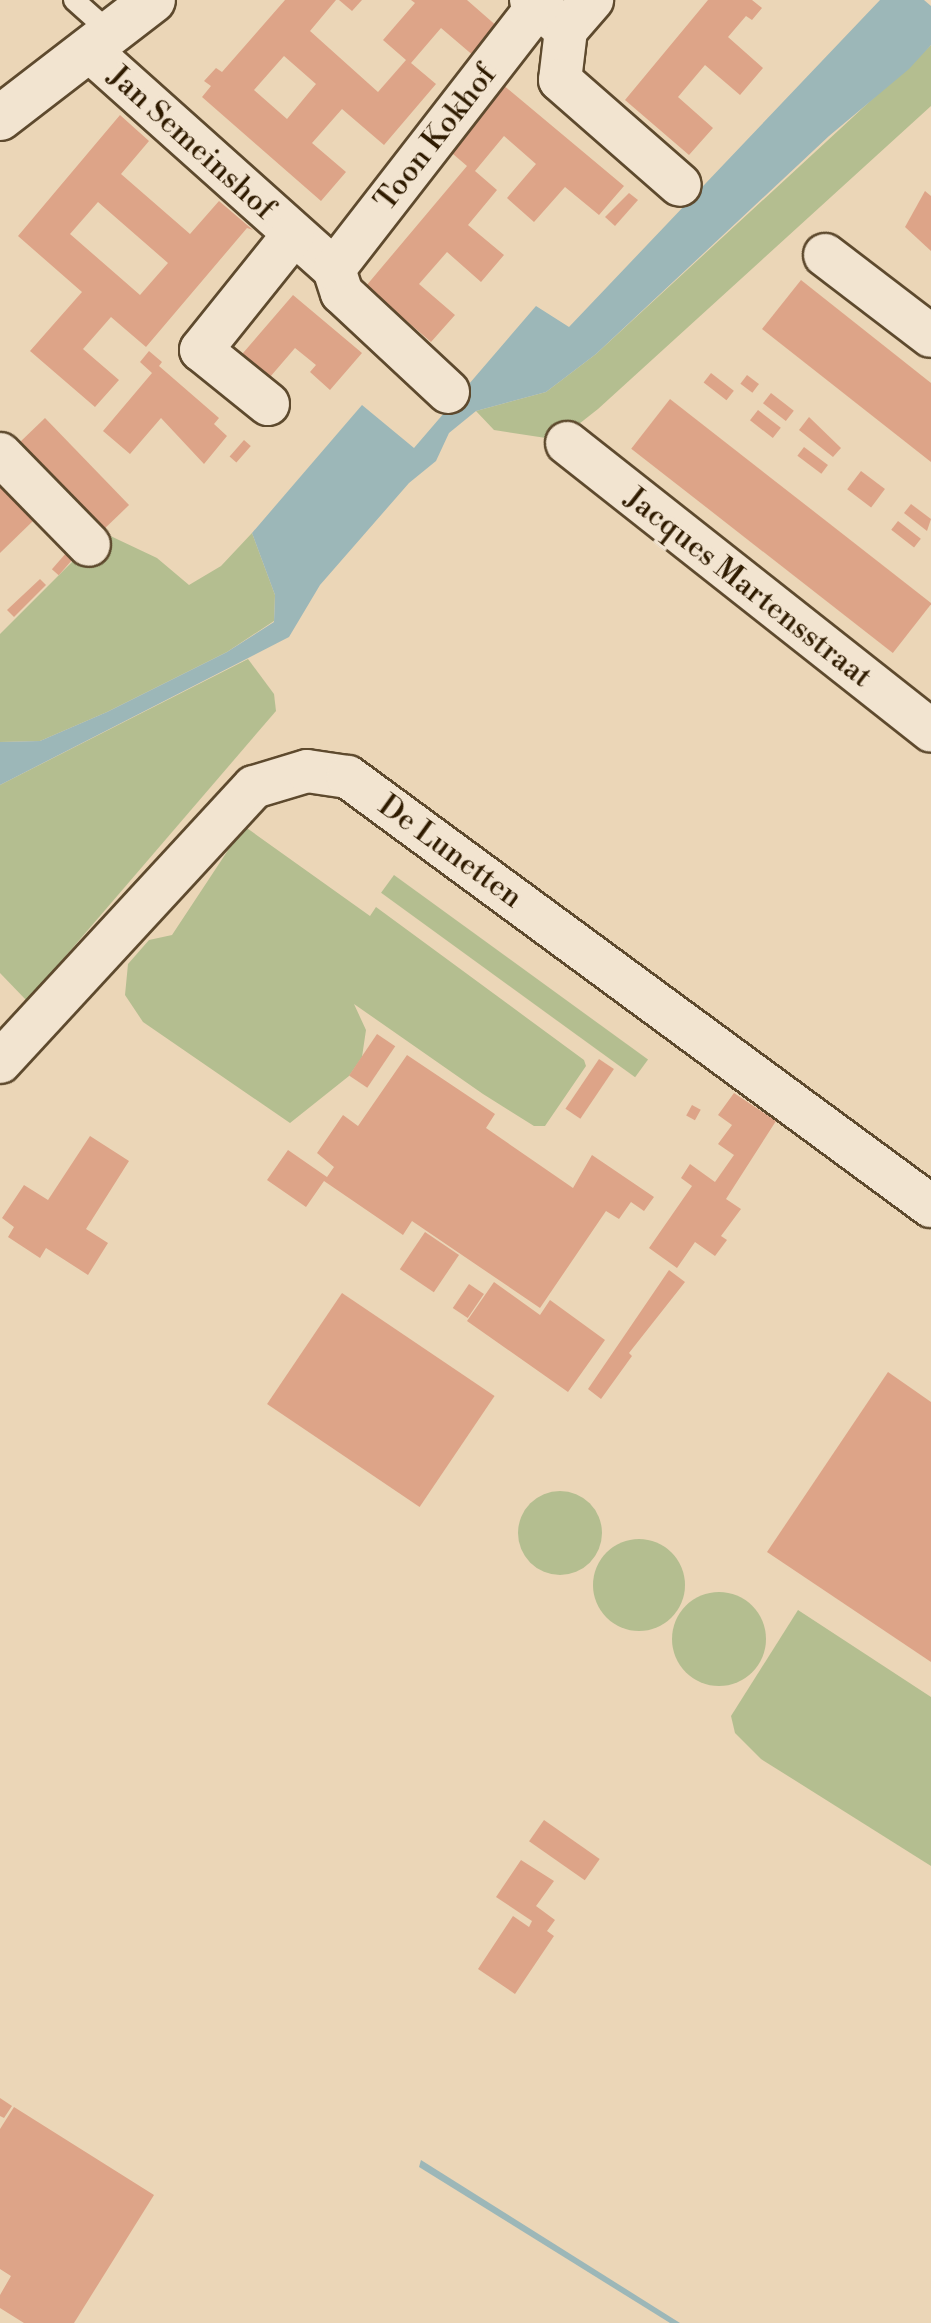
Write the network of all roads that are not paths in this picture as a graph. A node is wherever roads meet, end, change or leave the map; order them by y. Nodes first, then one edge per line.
1 (74, 0) edge
2 (153, 0) edge
3 (557, 9) edge
4 (101, 42) junction
5 (0, 118) edge
6 (680, 185) dead end
7 (293, 235) junction
8 (825, 255) dead end
9 (334, 269) junction
10 (931, 336) edge
11 (448, 392) dead end
12 (268, 404) dead end
13 (567, 443) dead end
14 (0, 454) edge
15 (89, 545) dead end
16 (931, 730) edge
17 (0, 1062) edge
18 (931, 1206) edge

1 - 4 lane
2 - 4 street
3 - 6 street, Toon Kokhof
3 - 9 street, Toon Kokhof
4 - 5 street
4 - 7 street, Jan Semeinshof
7 - 9 street, Jan Semeinshof
7 - 12 street, Jan Semeinshof
8 - 10 street
9 - 11 street, Jan Semeinshof
13 - 16 street, Jacques Martensstraat
14 - 15 street
17 - 18 street, De Lunetten

